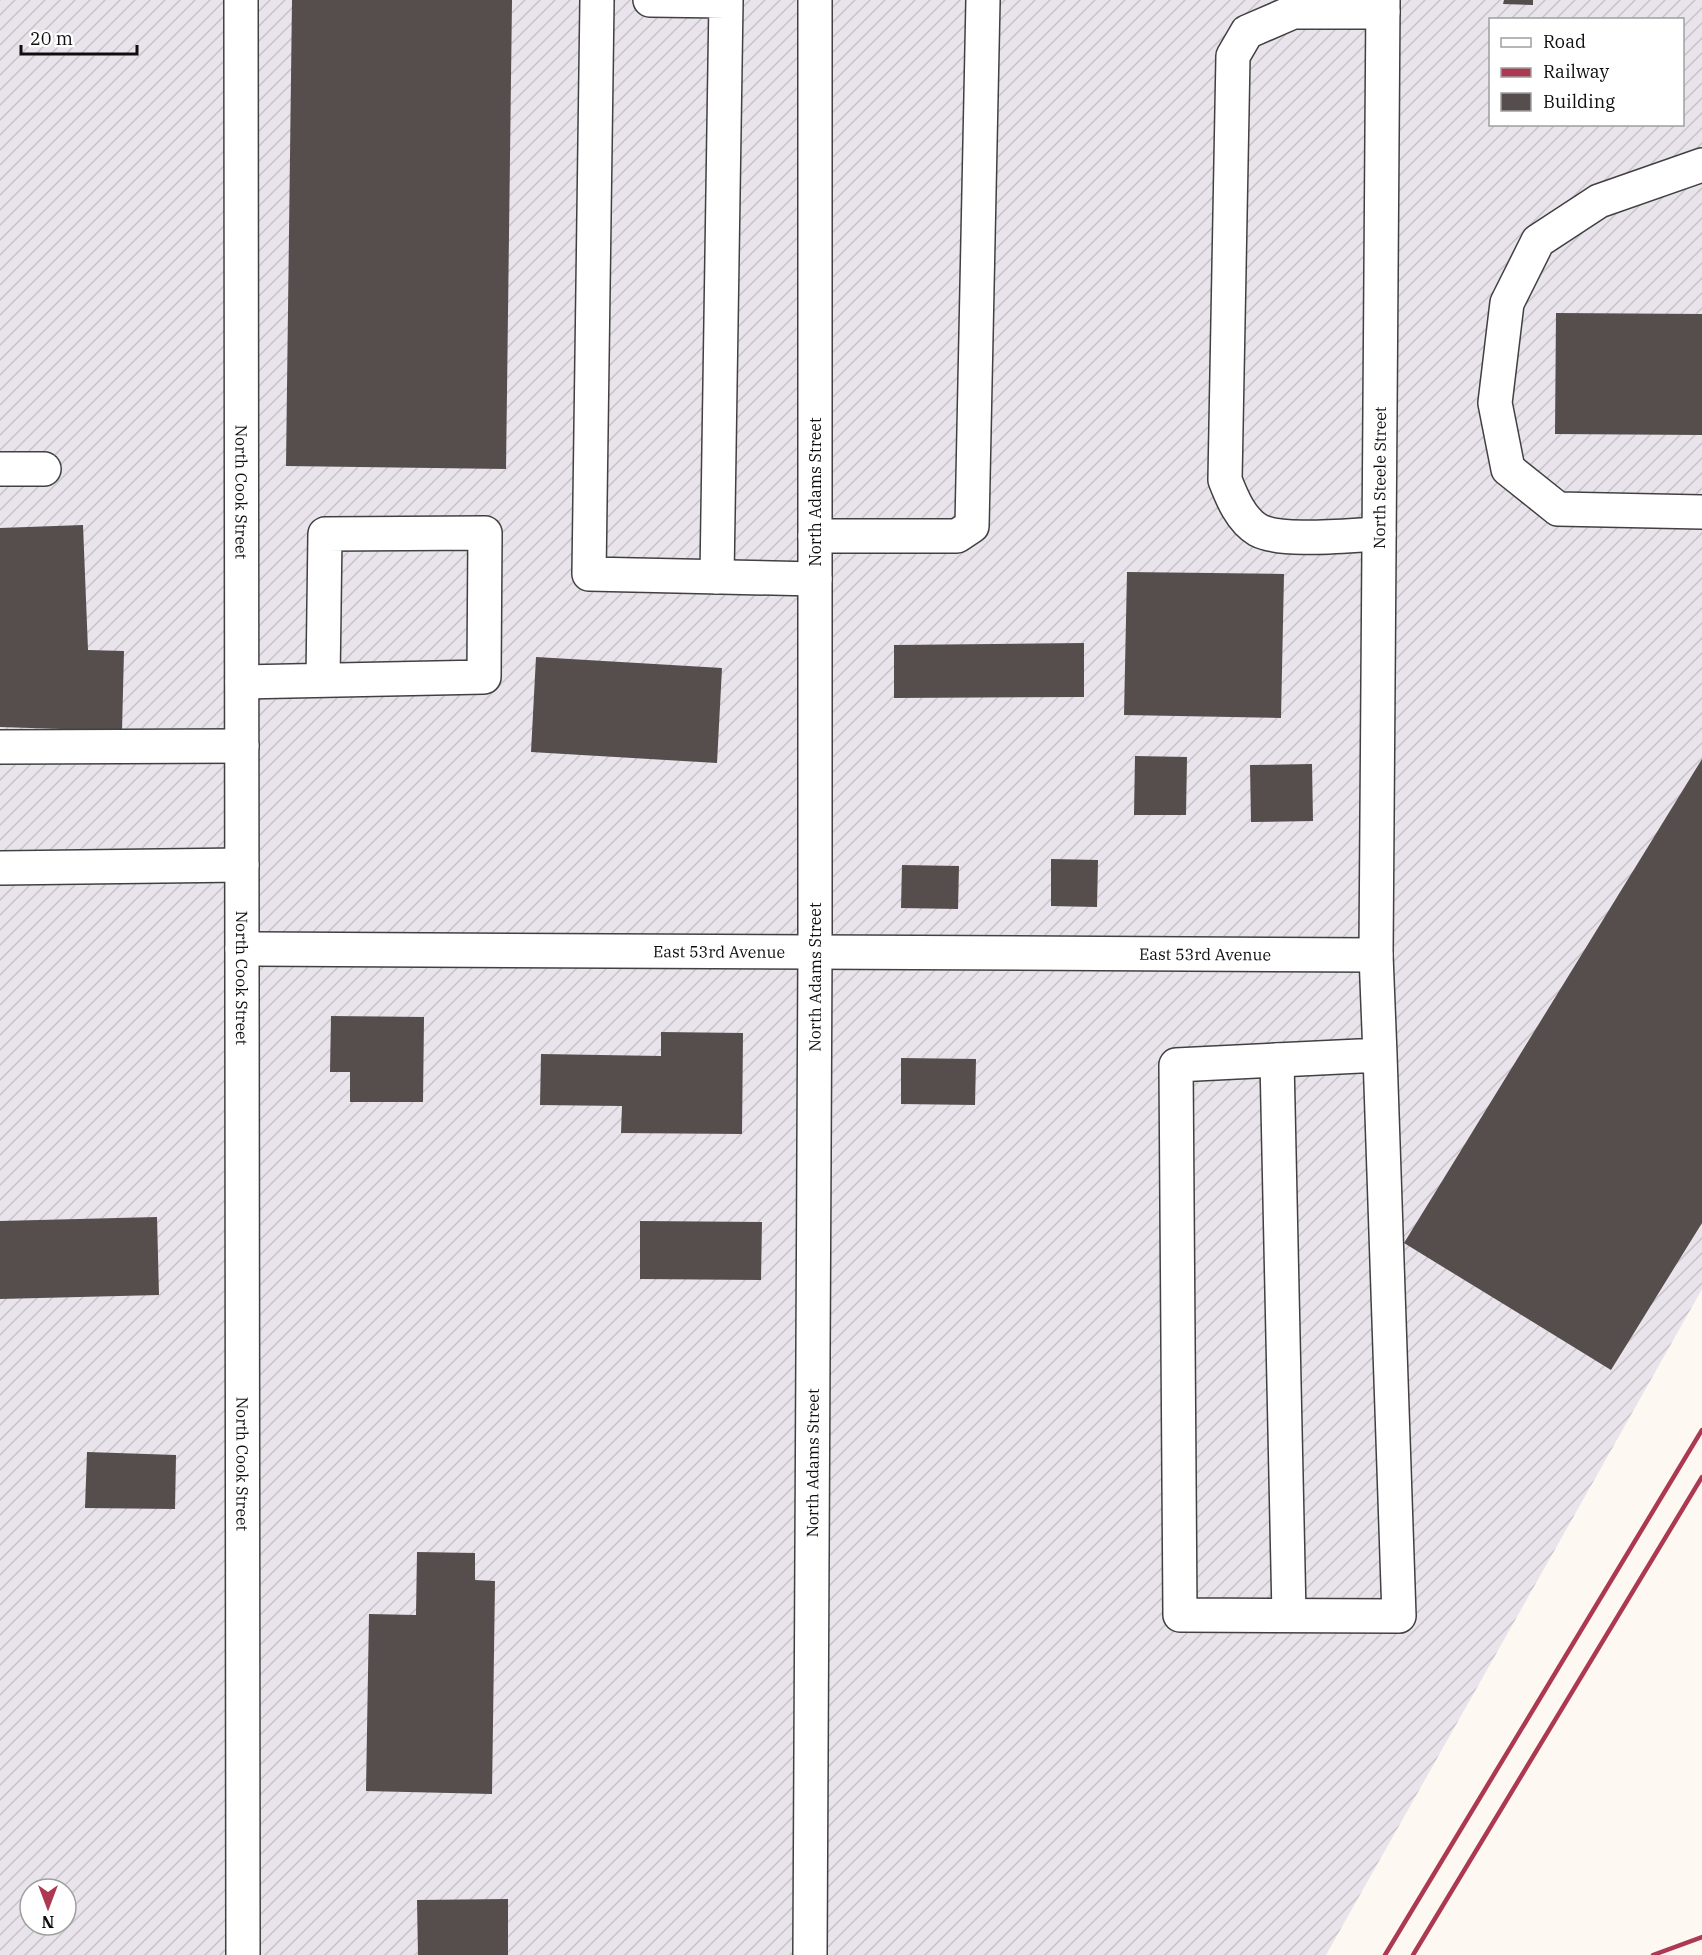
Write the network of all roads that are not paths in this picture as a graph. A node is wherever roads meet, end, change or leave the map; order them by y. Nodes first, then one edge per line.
1 (241, 0) edge
2 (597, 0) edge
3 (650, 0) edge
4 (815, 0) edge
5 (982, 0) edge
6 (1383, 6) edge
7 (1702, 165) edge
8 (0, 469) edge
9 (44, 469) dead end
10 (1702, 512) edge
11 (1379, 534) junction
12 (815, 536) junction
13 (717, 577) junction
14 (815, 579) junction
15 (323, 680) junction
16 (242, 682) junction
17 (242, 746) junction
18 (0, 747) edge
19 (242, 865) junction
20 (0, 868) edge
21 (242, 949) junction
22 (815, 951) junction
23 (1376, 955) junction
24 (1380, 1055) junction
25 (1277, 1060) junction
26 (1289, 1615) junction
27 (243, 1955) edge
28 (810, 1955) edge

1 - 16 street, North Cook Street
2 - 13 street
3 - 13 street
4 - 12 street, North Adams Street
5 - 12 street
6 - 11 street, North Steele Street
6 - 11 street
7 - 10 street
8 - 9 street
11 - 23 street, North Steele Street
12 - 14 street, North Adams Street
13 - 14 street
14 - 22 street, North Adams Street
15 - 15 street
15 - 16 street
16 - 17 street, North Cook Street
17 - 18 street
17 - 19 street, North Cook Street
19 - 20 street
19 - 21 street, North Cook Street
21 - 22 street, East 53rd Avenue
21 - 27 street, North Cook Street
22 - 23 street, East 53rd Avenue
22 - 28 street, North Adams Street
23 - 24 street, North Steele Street
24 - 25 street
24 - 26 street, North Steele Street
25 - 26 street
25 - 26 street

